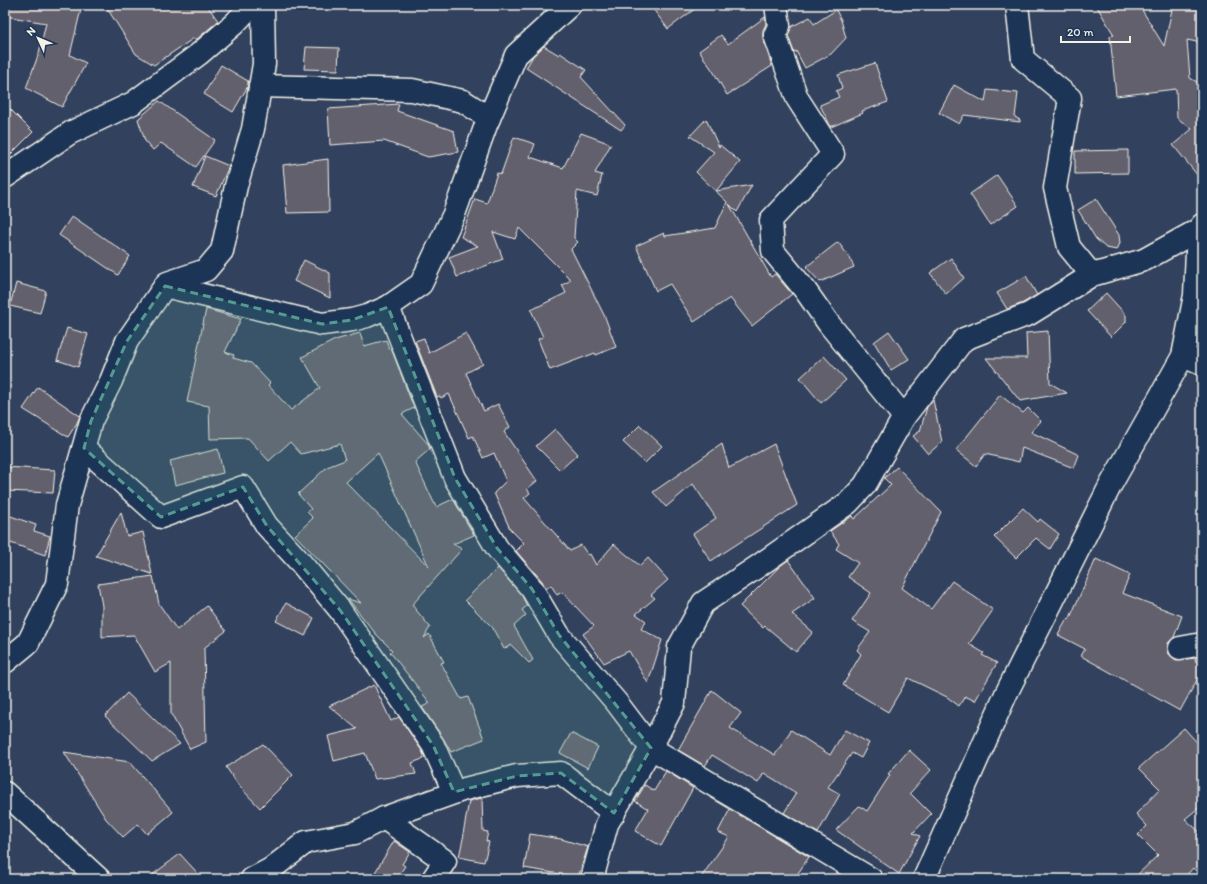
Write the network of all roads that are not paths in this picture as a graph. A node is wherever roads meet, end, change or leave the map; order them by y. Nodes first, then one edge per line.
1 (252, 5) edge
2 (263, 5) edge
3 (570, 5) edge
4 (776, 5) edge
5 (1017, 5) edge
6 (260, 86) junction
7 (489, 118) junction
8 (5, 177) edge
9 (1200, 228) edge
10 (1092, 275) junction
11 (165, 286) junction
12 (388, 307) junction
13 (1193, 360) edge
14 (904, 417) junction
15 (84, 448) junction
16 (1202, 644) edge
17 (1180, 648) dead end
18 (5, 662) edge
19 (651, 748) junction
20 (454, 792) junction
21 (5, 793) edge
22 (614, 813) junction
23 (384, 818) junction
24 (99, 879) edge
25 (252, 879) edge
26 (433, 879) edge
27 (592, 879) edge
28 (871, 879) edge
29 (924, 879) edge

1 - 8 street
2 - 6 street
3 - 7 street
4 - 14 street
5 - 10 street
6 - 7 street
6 - 11 street
7 - 12 street
9 - 10 street
9 - 13 street
10 - 14 street
11 - 12 street
11 - 15 street
12 - 19 street
13 - 29 street
14 - 19 street
15 - 18 street
15 - 20 street
16 - 17 street
19 - 22 street
19 - 28 street
20 - 22 street
20 - 23 street
21 - 24 street
22 - 27 street
23 - 25 street
23 - 26 street

